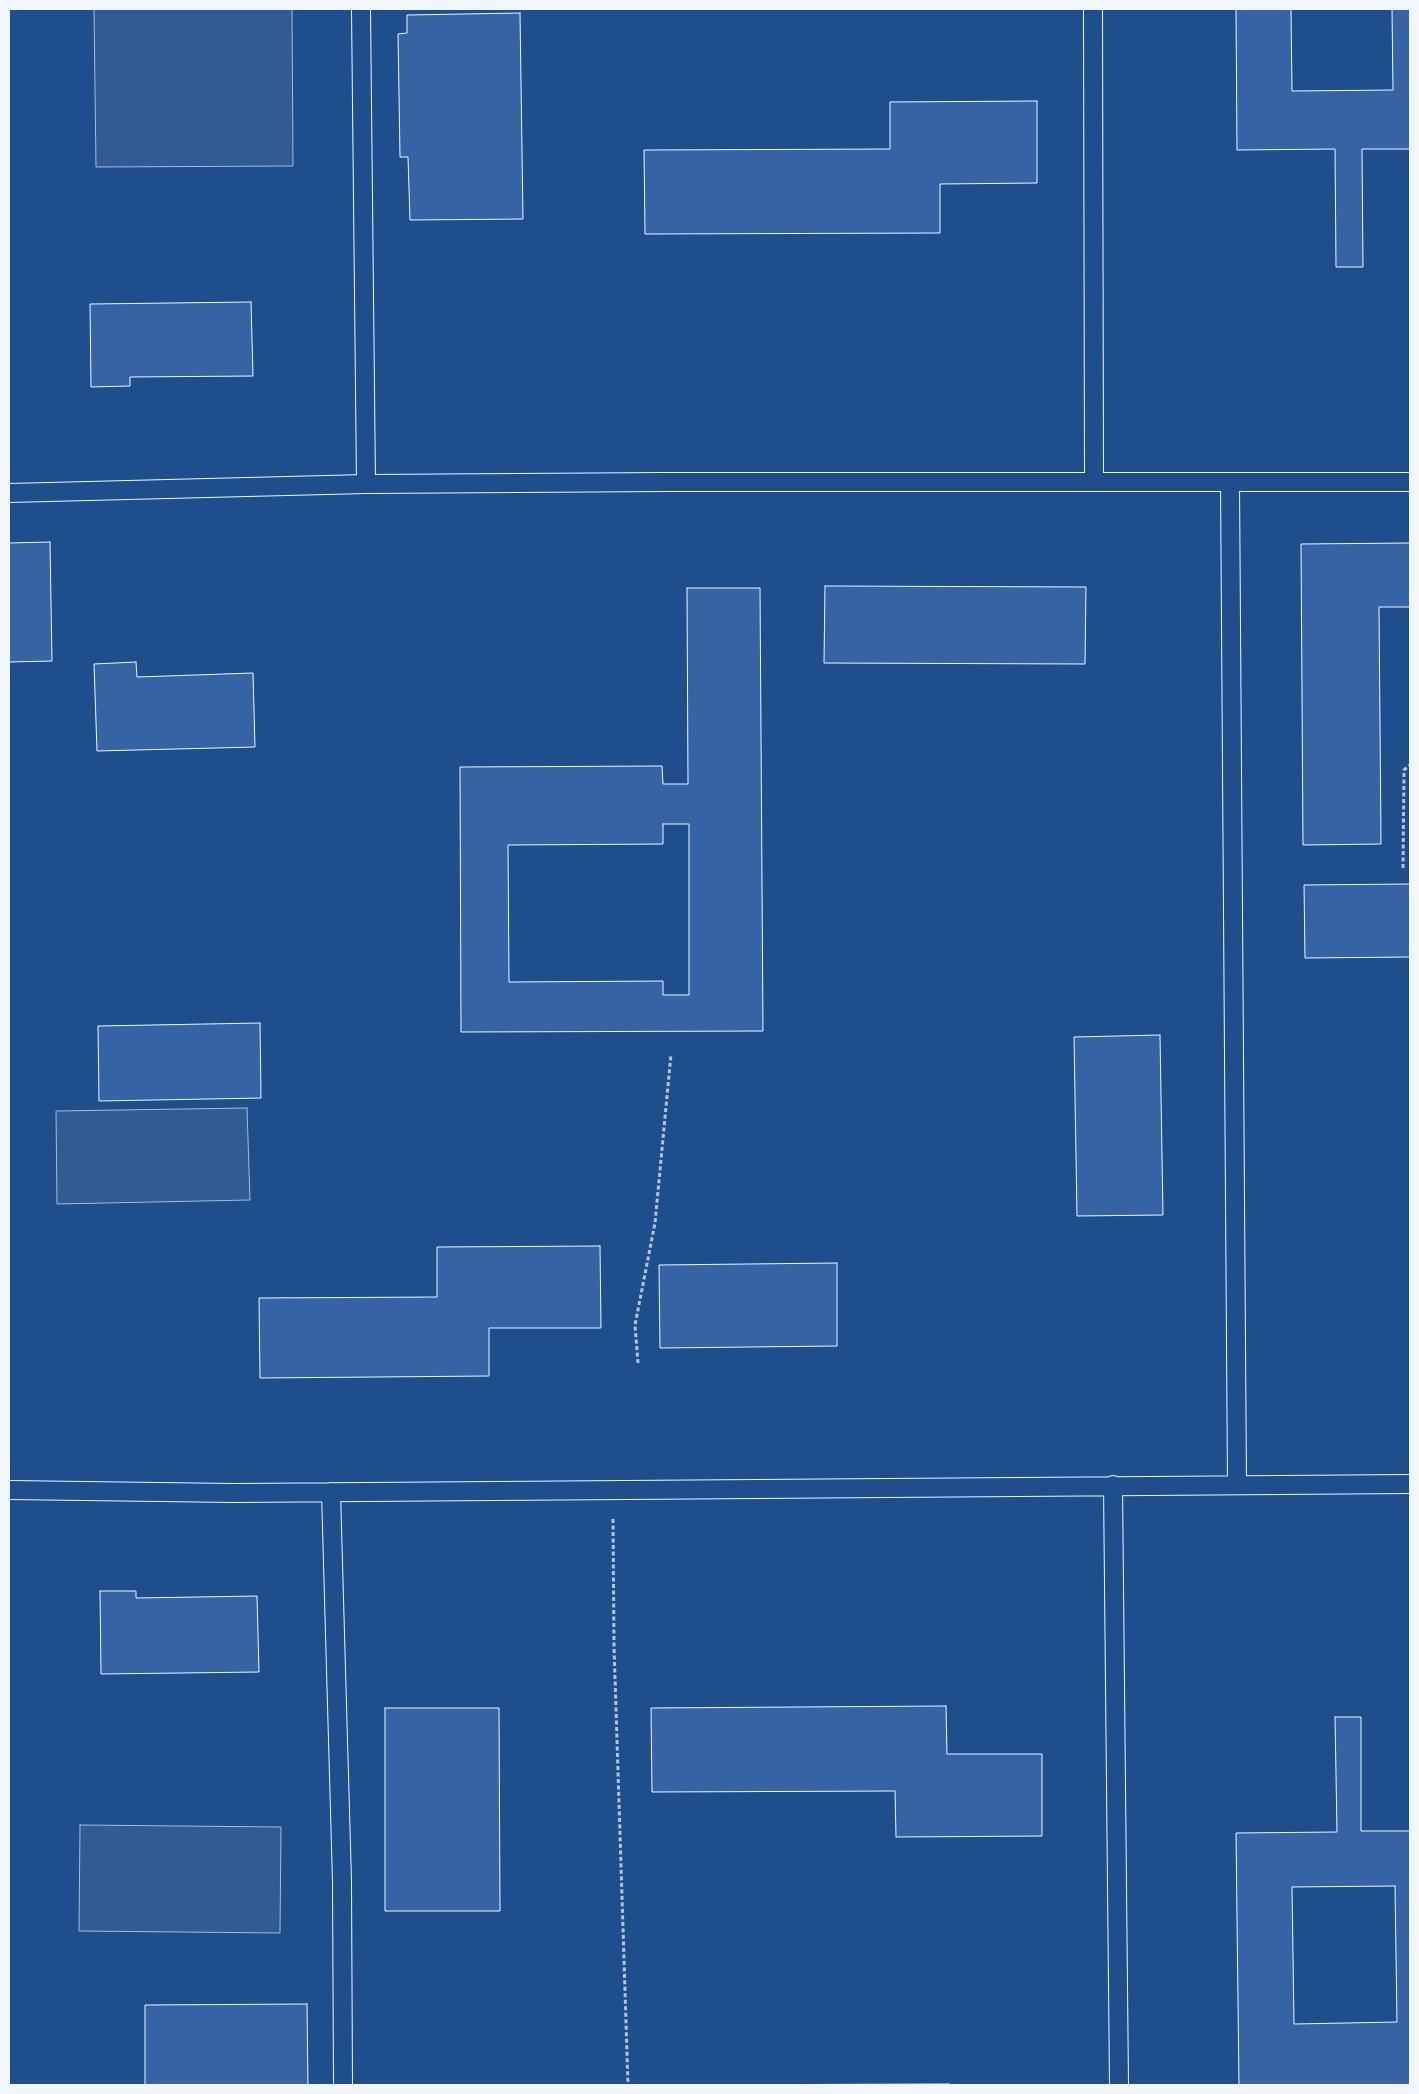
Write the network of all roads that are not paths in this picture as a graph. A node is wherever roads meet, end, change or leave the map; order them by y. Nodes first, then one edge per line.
1 (361, 9) edge
2 (1093, 9) edge
3 (1094, 482) junction
4 (1230, 482) junction
5 (1410, 482) edge
6 (366, 484) junction
7 (9, 493) edge
8 (1238, 1484) junction
9 (1410, 1484) edge
10 (1113, 1485) junction
11 (9, 1490) edge
12 (331, 1492) junction
13 (344, 2085) edge
14 (1119, 2085) edge

1 - 6 lane
2 - 3 lane
3 - 4 lane
3 - 6 lane
4 - 5 lane
4 - 8 lane
6 - 7 lane
8 - 9 lane
8 - 10 lane
10 - 12 lane
10 - 14 lane
11 - 12 lane
12 - 13 lane

